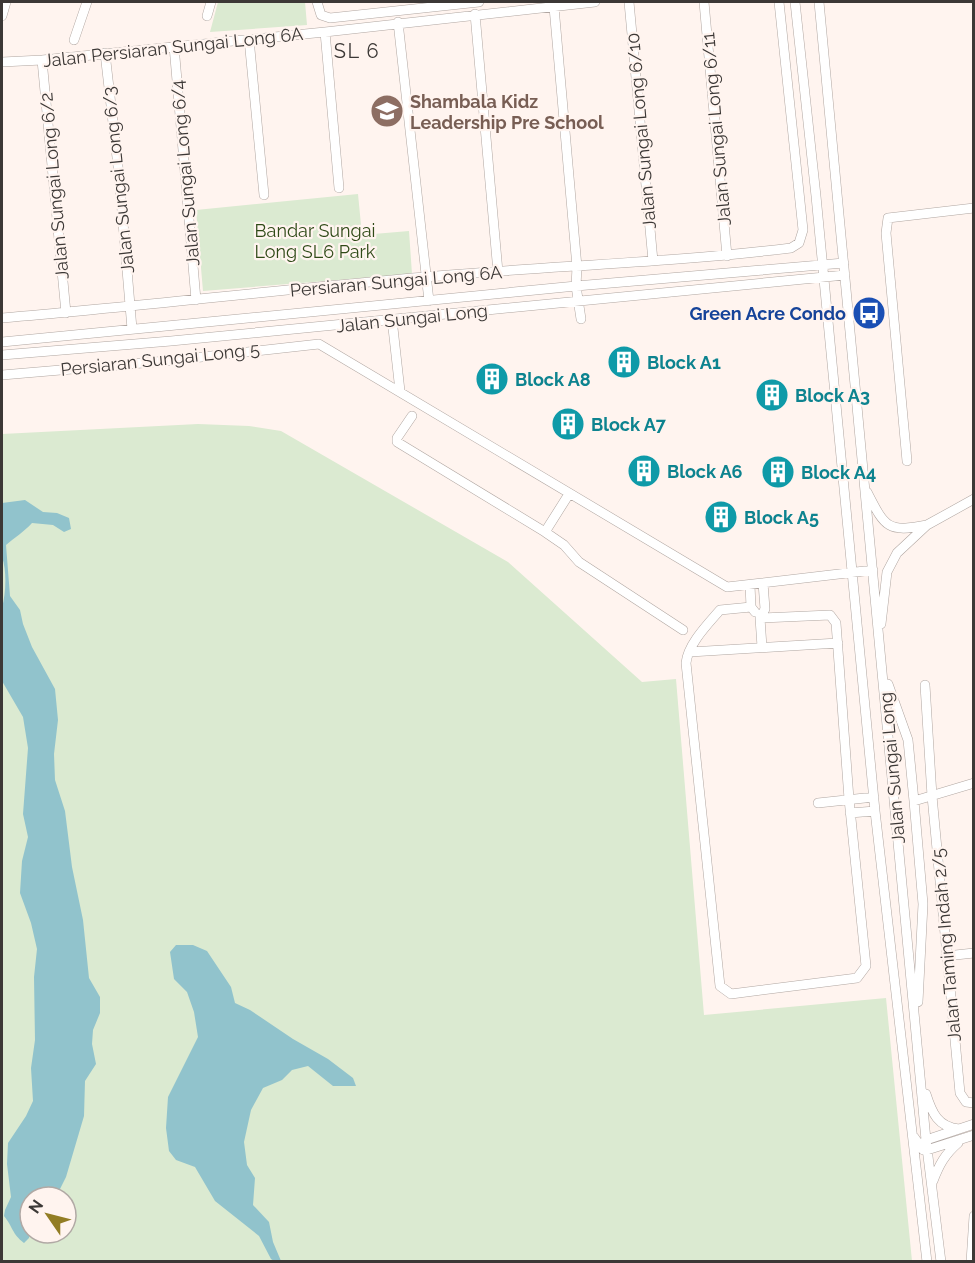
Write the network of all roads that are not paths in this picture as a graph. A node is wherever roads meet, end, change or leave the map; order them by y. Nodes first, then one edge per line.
1 (6, 2) edge
2 (87, 2) edge
3 (211, 2) edge
4 (318, 2) edge
5 (473, 2) edge
6 (479, 2) edge
7 (595, 2) edge
8 (629, 2) edge
9 (704, 2) edge
10 (779, 2) edge
11 (795, 2) edge
12 (819, 2) edge
13 (393, 6) edge
14 (554, 7) junction
15 (475, 14) junction
16 (2, 16) edge
17 (207, 16) dead end
18 (398, 22) junction
19 (324, 32) junction
20 (249, 39) junction
21 (74, 40) dead end
22 (174, 46) junction
23 (105, 53) junction
24 (42, 60) junction
25 (2, 62) edge
26 (339, 188) dead end
27 (837, 193) junction
28 (264, 195) dead end
29 (816, 196) junction
30 (974, 208) edge
31 (727, 256) junction
32 (653, 261) junction
33 (844, 263) junction
34 (821, 264) junction
35 (577, 267) junction
36 (498, 272) junction
37 (845, 274) junction
38 (426, 277) junction
39 (822, 277) junction
40 (576, 286) junction
41 (196, 300) junction
42 (429, 301) junction
43 (578, 301) junction
44 (130, 308) junction
45 (66, 313) junction
46 (2, 318) edge
47 (581, 319) dead end
48 (392, 320) junction
49 (132, 329) junction
50 (2, 342) edge
51 (2, 355) edge
52 (2, 375) edge
53 (400, 391) junction
54 (412, 416) dead end
55 (907, 461) dead end
56 (865, 488) junction
57 (569, 494) junction
58 (974, 499) edge
59 (927, 525) junction
60 (545, 532) junction
61 (873, 570) junction
62 (853, 572) junction
63 (763, 583) junction
64 (750, 585) junction
65 (751, 607) junction
66 (760, 618) junction
67 (683, 630) dead end
68 (879, 635) junction
69 (838, 643) junction
70 (762, 646) junction
71 (690, 652) junction
72 (883, 671) junction
73 (925, 685) dead end
74 (974, 783) edge
75 (932, 796) junction
76 (874, 797) junction
77 (849, 799) junction
78 (914, 801) junction
79 (818, 803) dead end
80 (875, 811) junction
81 (850, 813) junction
82 (974, 954) edge
83 (946, 956) junction
84 (917, 1034) junction
85 (922, 1080) junction
86 (974, 1103) edge
87 (974, 1124) edge
88 (910, 1132) junction
89 (962, 1134) junction
90 (974, 1135) edge
91 (924, 1146) junction
92 (914, 1157) junction
93 (932, 1184) junction
94 (935, 1208) junction
95 (974, 1216) edge
96 (925, 1223) junction
97 (938, 1236) junction
98 (927, 1262) edge
99 (941, 1262) edge
100 (971, 1262) edge

1 - 16 street
2 - 21 street
3 - 17 street
4 - 13 street
5 - 6 street
5 - 13 street
7 - 14 street, Jalan Persiaran Sungai Long 6A
8 - 32 street, Jalan Sungai Long 6/10
9 - 31 street, Jalan Sungai Long 6/11
10 - 31 street, Persiaran Sungai Long 6A
11 - 29 street, Jalan Sungai Long
12 - 27 street, Jalan Sungai Long
14 - 15 street, Jalan Persiaran Sungai Long 6A
14 - 35 street
15 - 18 street, Jalan Persiaran Sungai Long 6A
15 - 36 street
18 - 19 street, Jalan Persiaran Sungai Long 6A
18 - 38 street
19 - 20 street, Jalan Persiaran Sungai Long 6A
19 - 26 street
20 - 22 street, Jalan Persiaran Sungai Long 6A
20 - 28 street
22 - 23 street, Jalan Persiaran Sungai Long 6A
22 - 41 street, Jalan Sungai Long 6/4
23 - 24 street, Jalan Persiaran Sungai Long 6A
23 - 44 street, Jalan Sungai Long 6/3
24 - 25 street, Jalan Persiaran Sungai Long 6A
24 - 45 street, Jalan Sungai Long 6/2
27 - 29 street
27 - 33 street, Jalan Sungai Long
29 - 34 street, Jalan Sungai Long
30 - 55 street
31 - 32 street, Persiaran Sungai Long 6A
32 - 35 street, Persiaran Sungai Long 6A
33 - 34 street, Jalan Sungai Long
33 - 37 street, Jalan Sungai Long
34 - 39 street, Jalan Sungai Long
34 - 40 street, Jalan Sungai Long
35 - 36 street, Persiaran Sungai Long 6A
35 - 40 street
36 - 38 street, Persiaran Sungai Long 6A
37 - 39 street, Jalan Sungai Long
37 - 56 street, Jalan Sungai Long
38 - 41 street, Persiaran Sungai Long 6A
38 - 42 street
39 - 43 street, Jalan Sungai Long
39 - 62 street, Jalan Sungai Long
40 - 42 street, Jalan Sungai Long
40 - 43 street
41 - 44 street, Persiaran Sungai Long 6A
42 - 49 street, Jalan Sungai Long
43 - 47 street
43 - 48 street, Jalan Sungai Long
44 - 45 street, Persiaran Sungai Long 6A
44 - 49 street, Jalan Sungai Long 6/3
45 - 46 street, Persiaran Sungai Long 6A
48 - 51 street, Jalan Sungai Long
48 - 53 street
49 - 50 street, Jalan Sungai Long
52 - 53 street, Persiaran Sungai Long 5
53 - 57 street
54 - 60 street
56 - 59 street
56 - 61 street, Jalan Sungai Long
57 - 60 street
57 - 64 street
58 - 59 street
59 - 68 street
60 - 67 street
61 - 62 street
61 - 68 street, Jalan Sungai Long
62 - 63 street
62 - 76 street, Jalan Sungai Long
63 - 64 street
63 - 66 street
64 - 65 street
65 - 66 street
65 - 71 street
66 - 69 street
66 - 70 street
68 - 72 street, Jalan Sungai Long
69 - 70 street
69 - 77 street
70 - 71 street
71 - 81 street
72 - 78 street
72 - 84 street, Jalan Sungai Long
73 - 75 street, Jalan Taming Indah 2/5
74 - 75 street
75 - 78 street
75 - 83 street, Jalan Taming Indah 2/5
76 - 77 street
76 - 80 street, Jalan Sungai Long
77 - 79 street
77 - 81 street
78 - 84 street
80 - 81 street
80 - 88 street, Jalan Sungai Long
82 - 83 street
83 - 86 street, Jalan Taming Indah 2/5
84 - 85 street, Jalan Sungai Long
85 - 89 street
85 - 91 street, Jalan Sungai Long
87 - 89 street
88 - 91 street
88 - 92 street, Jalan Sungai Long
89 - 90 street
89 - 91 street
89 - 93 street
91 - 92 street
91 - 93 street, Jalan Sungai Long
92 - 96 street, Jalan Sungai Long
93 - 94 street, Jalan Sungai Long
94 - 96 street
94 - 97 street, Jalan Sungai Long
95 - 100 street
96 - 97 street
96 - 98 street, Jalan Sungai Long
97 - 99 street, Jalan Sungai Long

